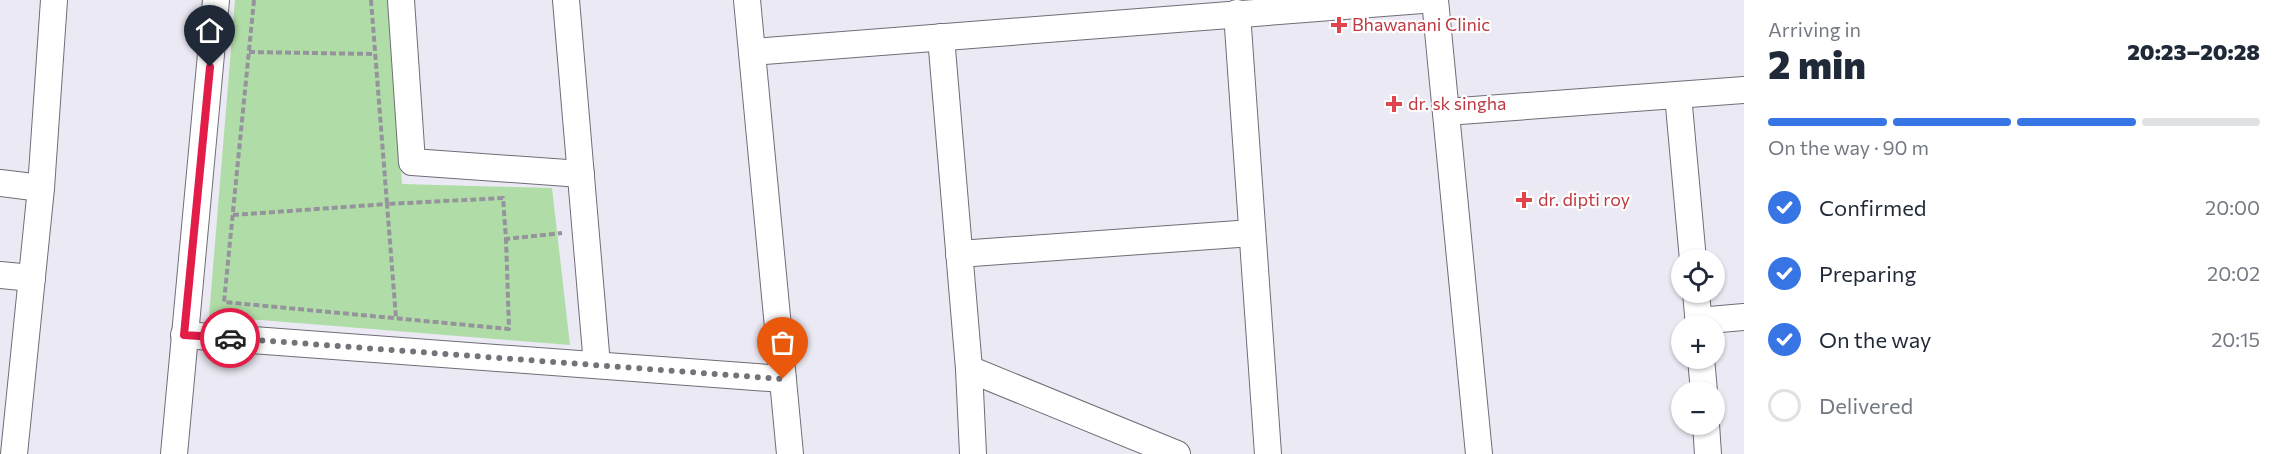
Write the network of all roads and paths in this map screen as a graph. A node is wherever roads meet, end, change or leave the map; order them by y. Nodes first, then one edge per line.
1 (54, 0) edge
2 (216, 0) edge
3 (254, 0) edge
4 (401, 0) edge
5 (566, 0) edge
6 (747, 0) edge
7 (1422, 0) edge
8 (1436, 0) edge
9 (1237, 13) junction
10 (941, 37) junction
11 (249, 52) junction
12 (752, 52) junction
13 (375, 54) dead end
14 (1744, 90) edge
15 (1678, 95) junction
16 (1446, 112) junction
17 (581, 174) junction
18 (0, 183) edge
19 (41, 188) junction
20 (233, 215) junction
21 (1252, 232) junction
22 (506, 239) dead end
23 (1692, 249) edge
24 (959, 254) junction
25 (0, 275) edge
26 (32, 278) junction
27 (1744, 317) edge
28 (396, 318) junction
29 (1725, 320) edge
30 (184, 335) junction
31 (597, 365) junction
32 (969, 369) junction
33 (783, 379) junction
34 (1707, 435) edge
35 (9, 452) edge
36 (174, 454) edge
37 (790, 454) edge
38 (973, 454) edge
39 (1177, 454) edge
40 (1268, 454) edge
41 (1479, 454) edge
42 (1708, 454) edge

1 - 19 street
2 - 30 street
3 - 11 path
4 - 17 street
5 - 17 street
6 - 12 street
7 - 9 street
8 - 16 street
9 - 10 street
9 - 21 street
10 - 12 street
10 - 24 street
11 - 13 path
11 - 20 path
12 - 33 street
14 - 15 street
15 - 16 street
15 - 23 street
16 - 41 street
17 - 31 street
18 - 19 street
19 - 26 street
20 - 28 path
20 - 28 path
21 - 24 street
21 - 40 street
22 - 28 path
24 - 32 street
25 - 26 street
26 - 35 street
27 - 29 street
30 - 31 street
30 - 36 street
31 - 33 street
32 - 38 street
32 - 39 street
33 - 37 street
34 - 42 street

